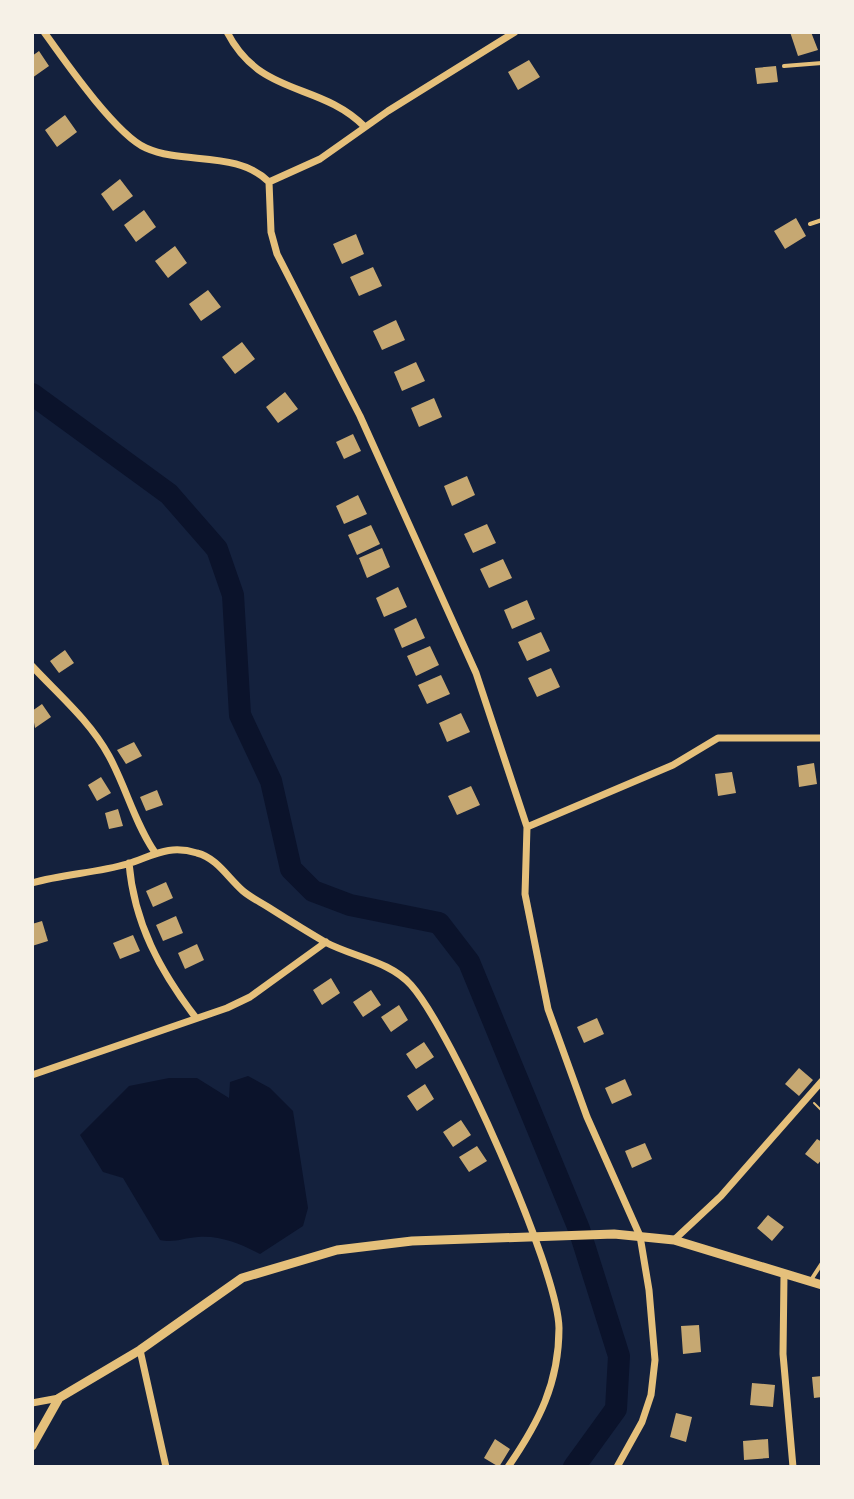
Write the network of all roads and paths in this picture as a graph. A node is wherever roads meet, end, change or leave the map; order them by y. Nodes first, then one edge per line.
1 (44, 32) edge
2 (227, 32) edge
3 (512, 33) edge
4 (822, 63) edge
5 (784, 66) dead end
6 (365, 127) junction
7 (269, 182) junction
8 (822, 220) edge
9 (810, 224) dead end
10 (32, 666) edge
11 (822, 738) edge
12 (527, 827) junction
13 (154, 851) junction
14 (129, 863) junction
15 (32, 883) edge
16 (326, 942) junction
17 (196, 1018) junction
18 (32, 1075) edge
19 (822, 1081) edge
20 (810, 1100) junction
21 (822, 1111) edge
22 (533, 1236) junction
23 (640, 1236) junction
24 (674, 1240) junction
25 (822, 1263) edge
26 (784, 1276) junction
27 (810, 1282) junction
28 (822, 1285) edge
29 (140, 1350) junction
30 (59, 1398) junction
31 (32, 1403) edge
32 (32, 1446) edge
33 (166, 1467) edge
34 (508, 1467) edge
35 (617, 1467) edge
36 (793, 1467) edge

1 - 7 street
2 - 6 street
3 - 6 street
4 - 5 lane
6 - 7 street
7 - 12 street
8 - 9 lane
10 - 13 street
11 - 12 street
12 - 23 street
13 - 14 street
13 - 16 street
14 - 15 street
14 - 17 street
16 - 17 street
16 - 22 street
17 - 18 street
19 - 20 street
20 - 21 path
20 - 24 street
22 - 23 street
22 - 29 street
22 - 34 street
23 - 24 street
23 - 35 street
24 - 26 street
25 - 27 lane
26 - 27 street
26 - 36 street
27 - 28 street
29 - 30 street
29 - 33 street
30 - 31 street
30 - 32 street

